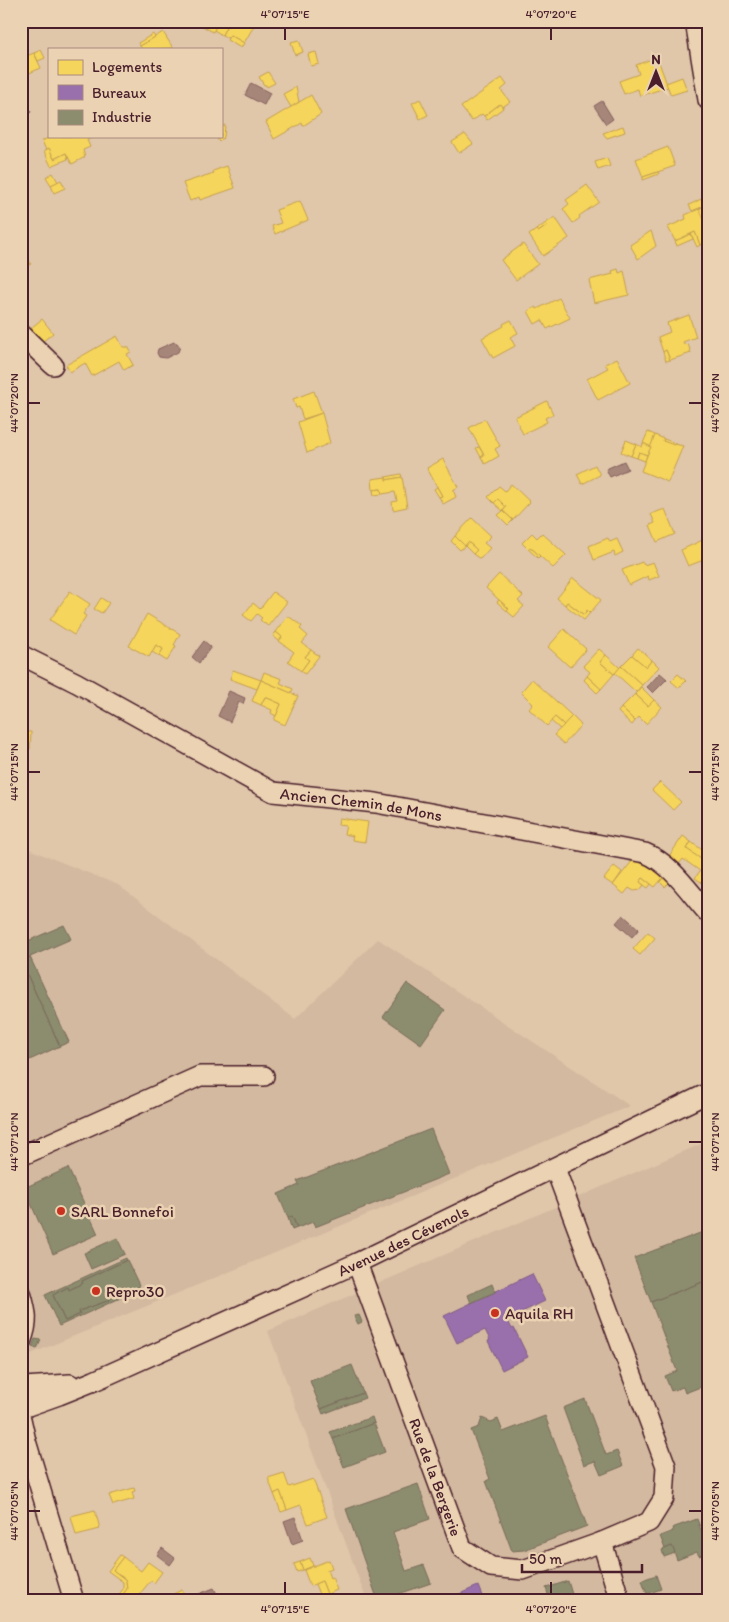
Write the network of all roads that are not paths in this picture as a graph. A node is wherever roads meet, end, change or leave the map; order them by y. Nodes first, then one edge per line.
1 (695, 21) edge
2 (708, 100) edge
3 (21, 334) edge
4 (53, 365) dead end
5 (21, 655) edge
6 (708, 913) edge
7 (264, 1076) dead end
8 (708, 1093) edge
9 (21, 1156) edge
10 (555, 1168) junction
11 (357, 1263) junction
12 (21, 1293) edge
13 (21, 1342) edge
14 (94, 1381) junction
15 (22, 1386) edge
16 (24, 1414) edge
17 (602, 1542) junction
18 (74, 1601) edge
19 (620, 1601) edge

1 - 2 street
3 - 4 street
5 - 6 street, Ancien Chemin de Mons
7 - 9 street
8 - 10 street, Avenue des Cévenols
10 - 11 street, Avenue des Cévenols
10 - 17 street, Rue de la Bergerie
11 - 14 street, Avenue des Cévenols
11 - 17 street, Rue de la Bergerie
12 - 13 street
14 - 15 street, Avenue des Cévenols
14 - 16 street, Avenue des Cévenols
15 - 16 street
16 - 18 street
17 - 19 street

